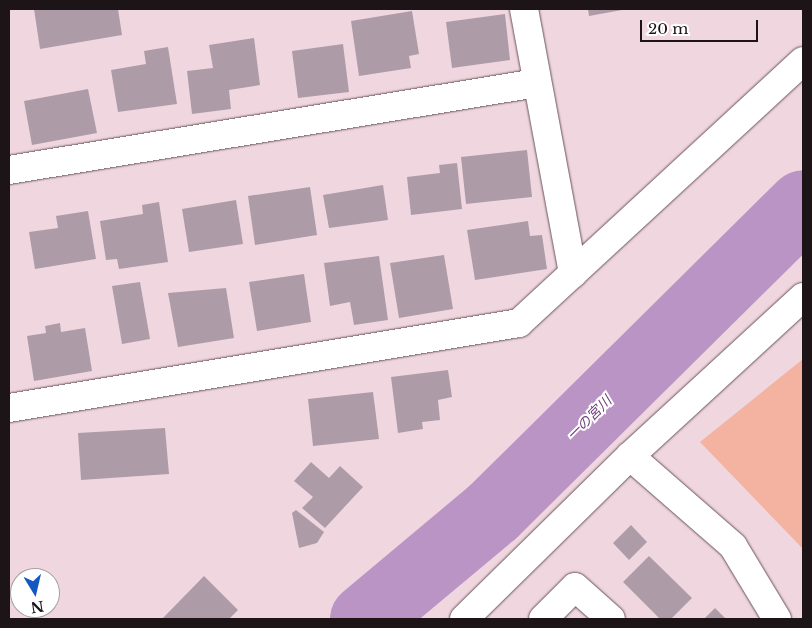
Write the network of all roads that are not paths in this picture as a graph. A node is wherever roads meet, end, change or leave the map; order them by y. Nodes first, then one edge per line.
1 (524, 9) edge
2 (803, 61) edge
3 (537, 83) junction
4 (9, 170) edge
5 (573, 273) junction
6 (803, 297) edge
7 (9, 408) edge
8 (630, 456) junction
9 (464, 619) edge
10 (543, 619) edge
11 (612, 619) edge
12 (777, 619) edge

1 - 3 street
2 - 5 street
3 - 4 street
3 - 5 street
5 - 7 street
6 - 8 street
8 - 9 street
8 - 12 street
10 - 11 street

